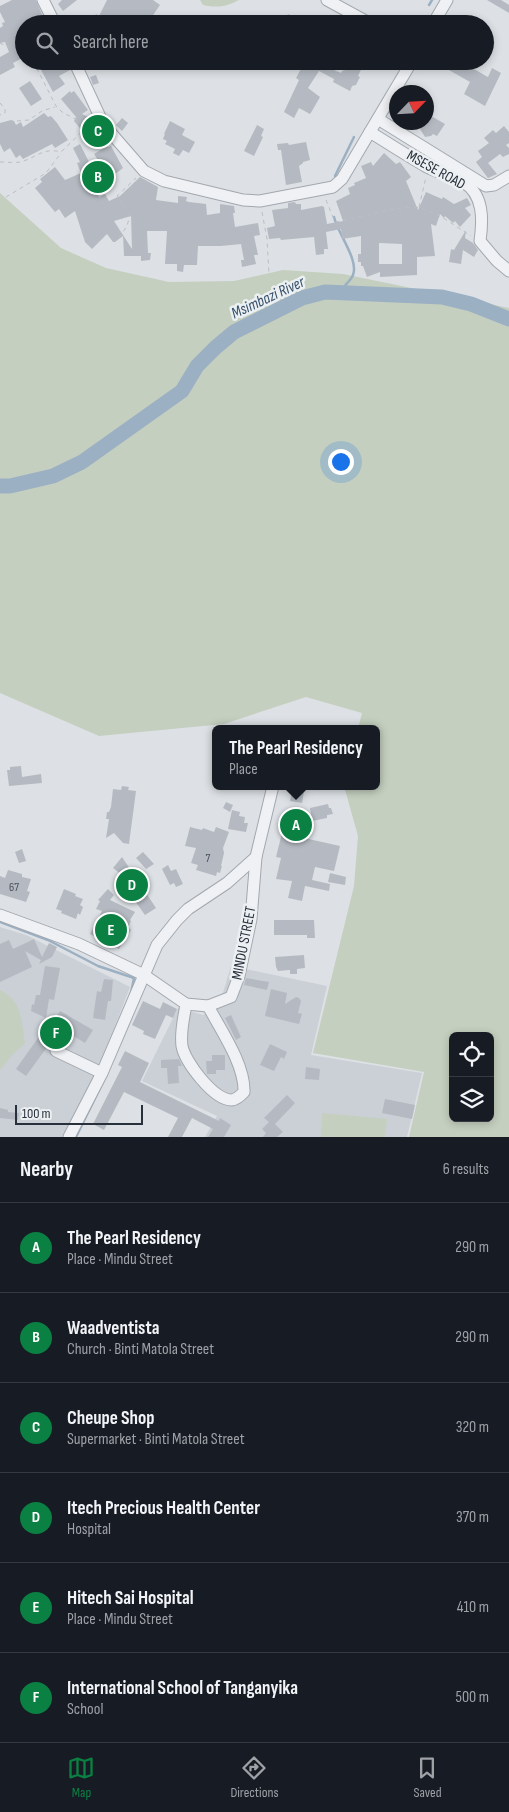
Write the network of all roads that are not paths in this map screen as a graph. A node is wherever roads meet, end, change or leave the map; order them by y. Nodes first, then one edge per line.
1 (42, 0) edge
2 (327, 0) edge
3 (447, 0) edge
4 (50, 15) edge
5 (354, 15) edge
6 (439, 15) edge
7 (78, 70) edge
8 (407, 70) edge
9 (378, 119) junction
10 (370, 132) junction
11 (509, 176) edge
12 (509, 271) edge
13 (272, 790) edge
14 (256, 857) junction
15 (0, 915) edge
16 (144, 975) junction
17 (186, 1004) junction
18 (208, 1006) junction
19 (56, 1051) dead end
20 (102, 1073) junction
21 (69, 1137) edge

1 - 4 street
2 - 5 street
3 - 6 street
7 - 10 street
8 - 9 street
9 - 10 street
9 - 11 street
10 - 12 street, MSESE ROAD
13 - 14 street, MINDU STREET
14 - 16 street
14 - 18 street, MINDU STREET
15 - 16 street, MINDU STREET
16 - 17 street, MINDU STREET
16 - 20 street
17 - 18 street, MINDU STREET
17 - 18 street
19 - 20 street
20 - 21 street

